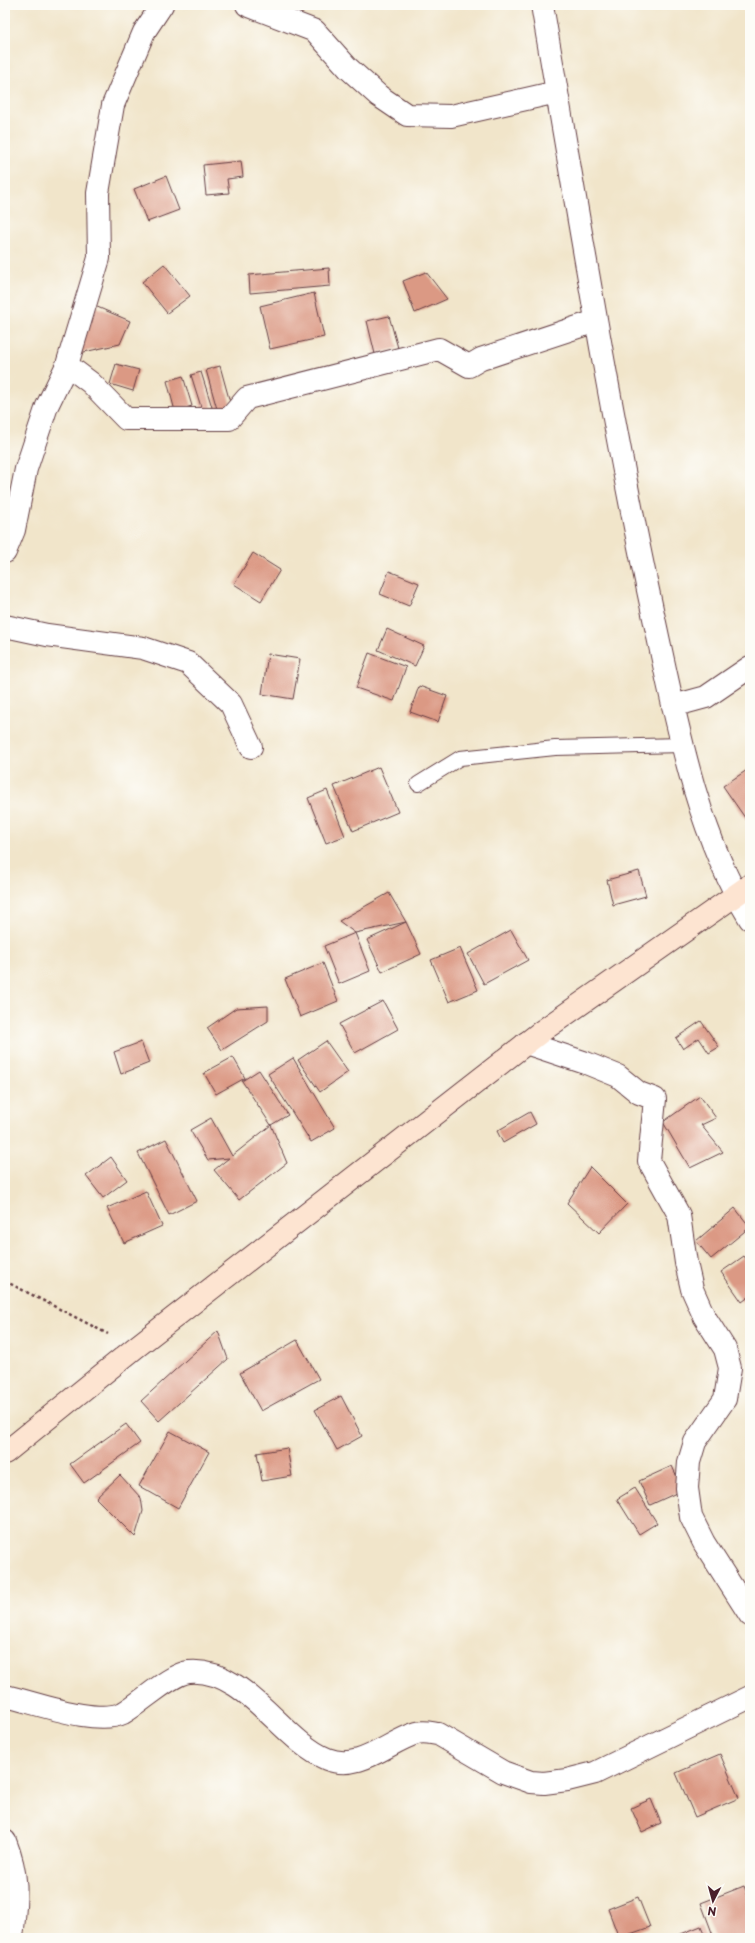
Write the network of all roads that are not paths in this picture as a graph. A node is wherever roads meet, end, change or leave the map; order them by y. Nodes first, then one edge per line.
1 (162, 5) edge
2 (247, 5) edge
3 (542, 5) edge
4 (557, 92) junction
5 (596, 321) junction
6 (67, 365) junction
7 (5, 552) edge
8 (5, 626) edge
9 (750, 667) edge
10 (673, 706) junction
11 (683, 745) junction
12 (251, 748) dead end
13 (418, 784) dead end
14 (743, 890) edge
15 (750, 919) edge
16 (526, 1043) junction
17 (5, 1453) edge
18 (750, 1615) edge
19 (5, 1696) edge
20 (750, 1697) edge
21 (5, 1841) edge
22 (12, 1938) edge

1 - 6 street
2 - 4 street
3 - 4 street
4 - 5 street
5 - 6 street
5 - 10 street
6 - 7 street
8 - 12 street
9 - 10 street
10 - 11 street
11 - 13 lane
11 - 14 street
14 - 15 street
14 - 16 main road
16 - 17 main road
16 - 18 street
19 - 20 street
21 - 22 street

